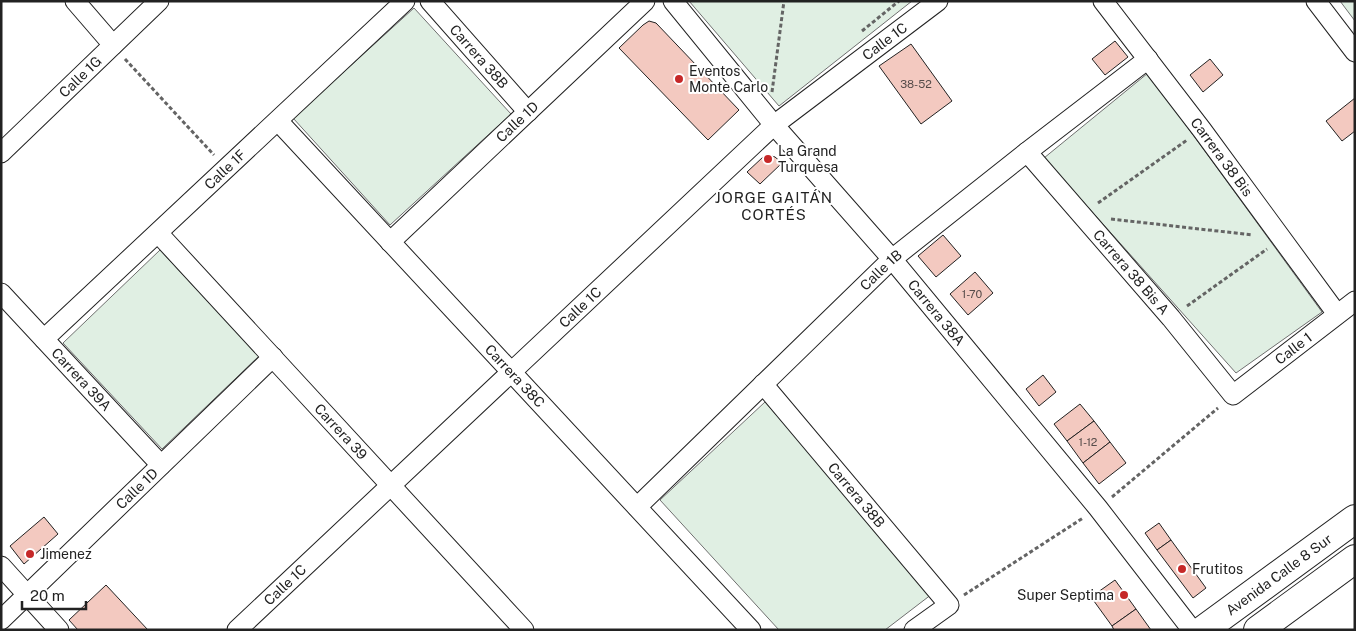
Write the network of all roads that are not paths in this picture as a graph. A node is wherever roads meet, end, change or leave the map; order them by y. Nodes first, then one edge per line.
1 (75, 1) edge
2 (158, 1) edge
3 (405, 1) edge
4 (430, 1) edge
5 (645, 1) edge
6 (673, 1) edge
7 (938, 1) edge
8 (1104, 1) edge
9 (1316, 1) edge
10 (113, 45) junction
11 (1355, 52) edge
12 (1148, 59) junction
13 (528, 112) junction
14 (278, 121) junction
15 (774, 125) junction
16 (1026, 152) junction
17 (1, 153) edge
18 (158, 233) junction
19 (390, 242) junction
20 (892, 260) junction
21 (1, 293) edge
22 (1355, 301) edge
23 (1337, 314) junction
24 (44, 339) junction
25 (272, 356) junction
26 (511, 372) junction
27 (763, 384) junction
28 (1233, 395) joint
29 (161, 465) junction
30 (391, 485) junction
31 (637, 507) junction
32 (1355, 519) edge
33 (1355, 559) edge
34 (1, 566) edge
35 (27, 595) junction
36 (1, 620) edge
37 (513, 626) edge
38 (59, 630) edge
39 (238, 630) edge
40 (751, 630) edge
41 (914, 630) edge
42 (1192, 630) edge
43 (1203, 630) edge
44 (1258, 630) edge

1 - 10 street
2 - 10 street, Calle 1G
3 - 14 street, Calle 1F
4 - 13 street, Carrera 38B
5 - 13 street, Calle 1D
6 - 15 street, Carrera 38A
7 - 15 street, Calle 1C
8 - 12 street, Carrera 38 Bis
9 - 11 street
10 - 17 street, Calle 1G
12 - 16 street, Calle 1B
12 - 23 street, Carrera 38 Bis
13 - 19 street, Calle 1D
14 - 18 street, Calle 1F
14 - 19 street, Carrera 38C
15 - 20 street, Carrera 38A
15 - 26 street, Calle 1C
16 - 20 street, Calle 1B
16 - 28 street, Carrera 38 Bis A
18 - 24 street, Calle 1F
18 - 25 street, Carrera 39
19 - 26 street, Carrera 38C
20 - 27 street, Calle 1B
20 - 42 street, Carrera 38A
21 - 24 street, Carrera 39A
22 - 23 street, Calle 1
23 - 28 street, Calle 1
24 - 29 street, Carrera 39A
25 - 29 street, Calle 1D
25 - 30 street, Carrera 39
26 - 30 street, Calle 1C
26 - 31 street, Carrera 38C
27 - 31 street, Calle 1B
27 - 41 street, Carrera 38B
29 - 35 street, Calle 1D
30 - 37 street, Carrera 39
30 - 39 street, Calle 1C
31 - 40 street, Carrera 38C
32 - 43 main road, Avenida Calle 8 Sur
33 - 44 main road
34 - 35 street
35 - 36 street, Calle 1D
35 - 38 street

